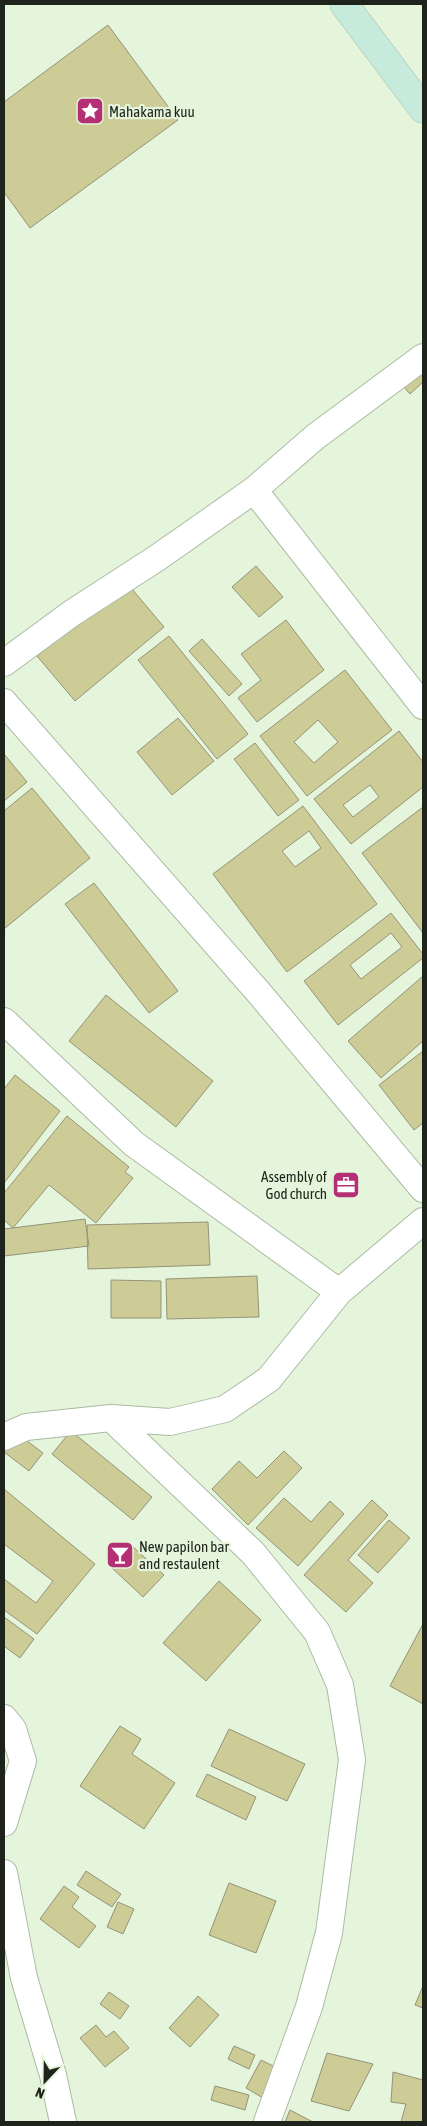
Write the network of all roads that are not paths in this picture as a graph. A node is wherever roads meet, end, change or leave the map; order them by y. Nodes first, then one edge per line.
1 (344, 4) edge
2 (423, 109) edge
3 (423, 357) edge
4 (254, 490) junction
5 (4, 662) edge
6 (4, 702) edge
7 (423, 706) edge
8 (4, 1020) edge
9 (423, 1189) edge
10 (423, 1221) edge
11 (339, 1292) junction
12 (111, 1418) junction
13 (4, 1436) edge
14 (4, 1718) edge
15 (4, 1823) edge
16 (4, 1873) edge
17 (63, 2122) edge
18 (267, 2122) edge

1 - 2 street
3 - 4 street
4 - 5 street
4 - 7 street
6 - 9 street
8 - 11 street
10 - 11 street
11 - 12 street
12 - 13 street
12 - 18 street
14 - 15 street
16 - 17 street

